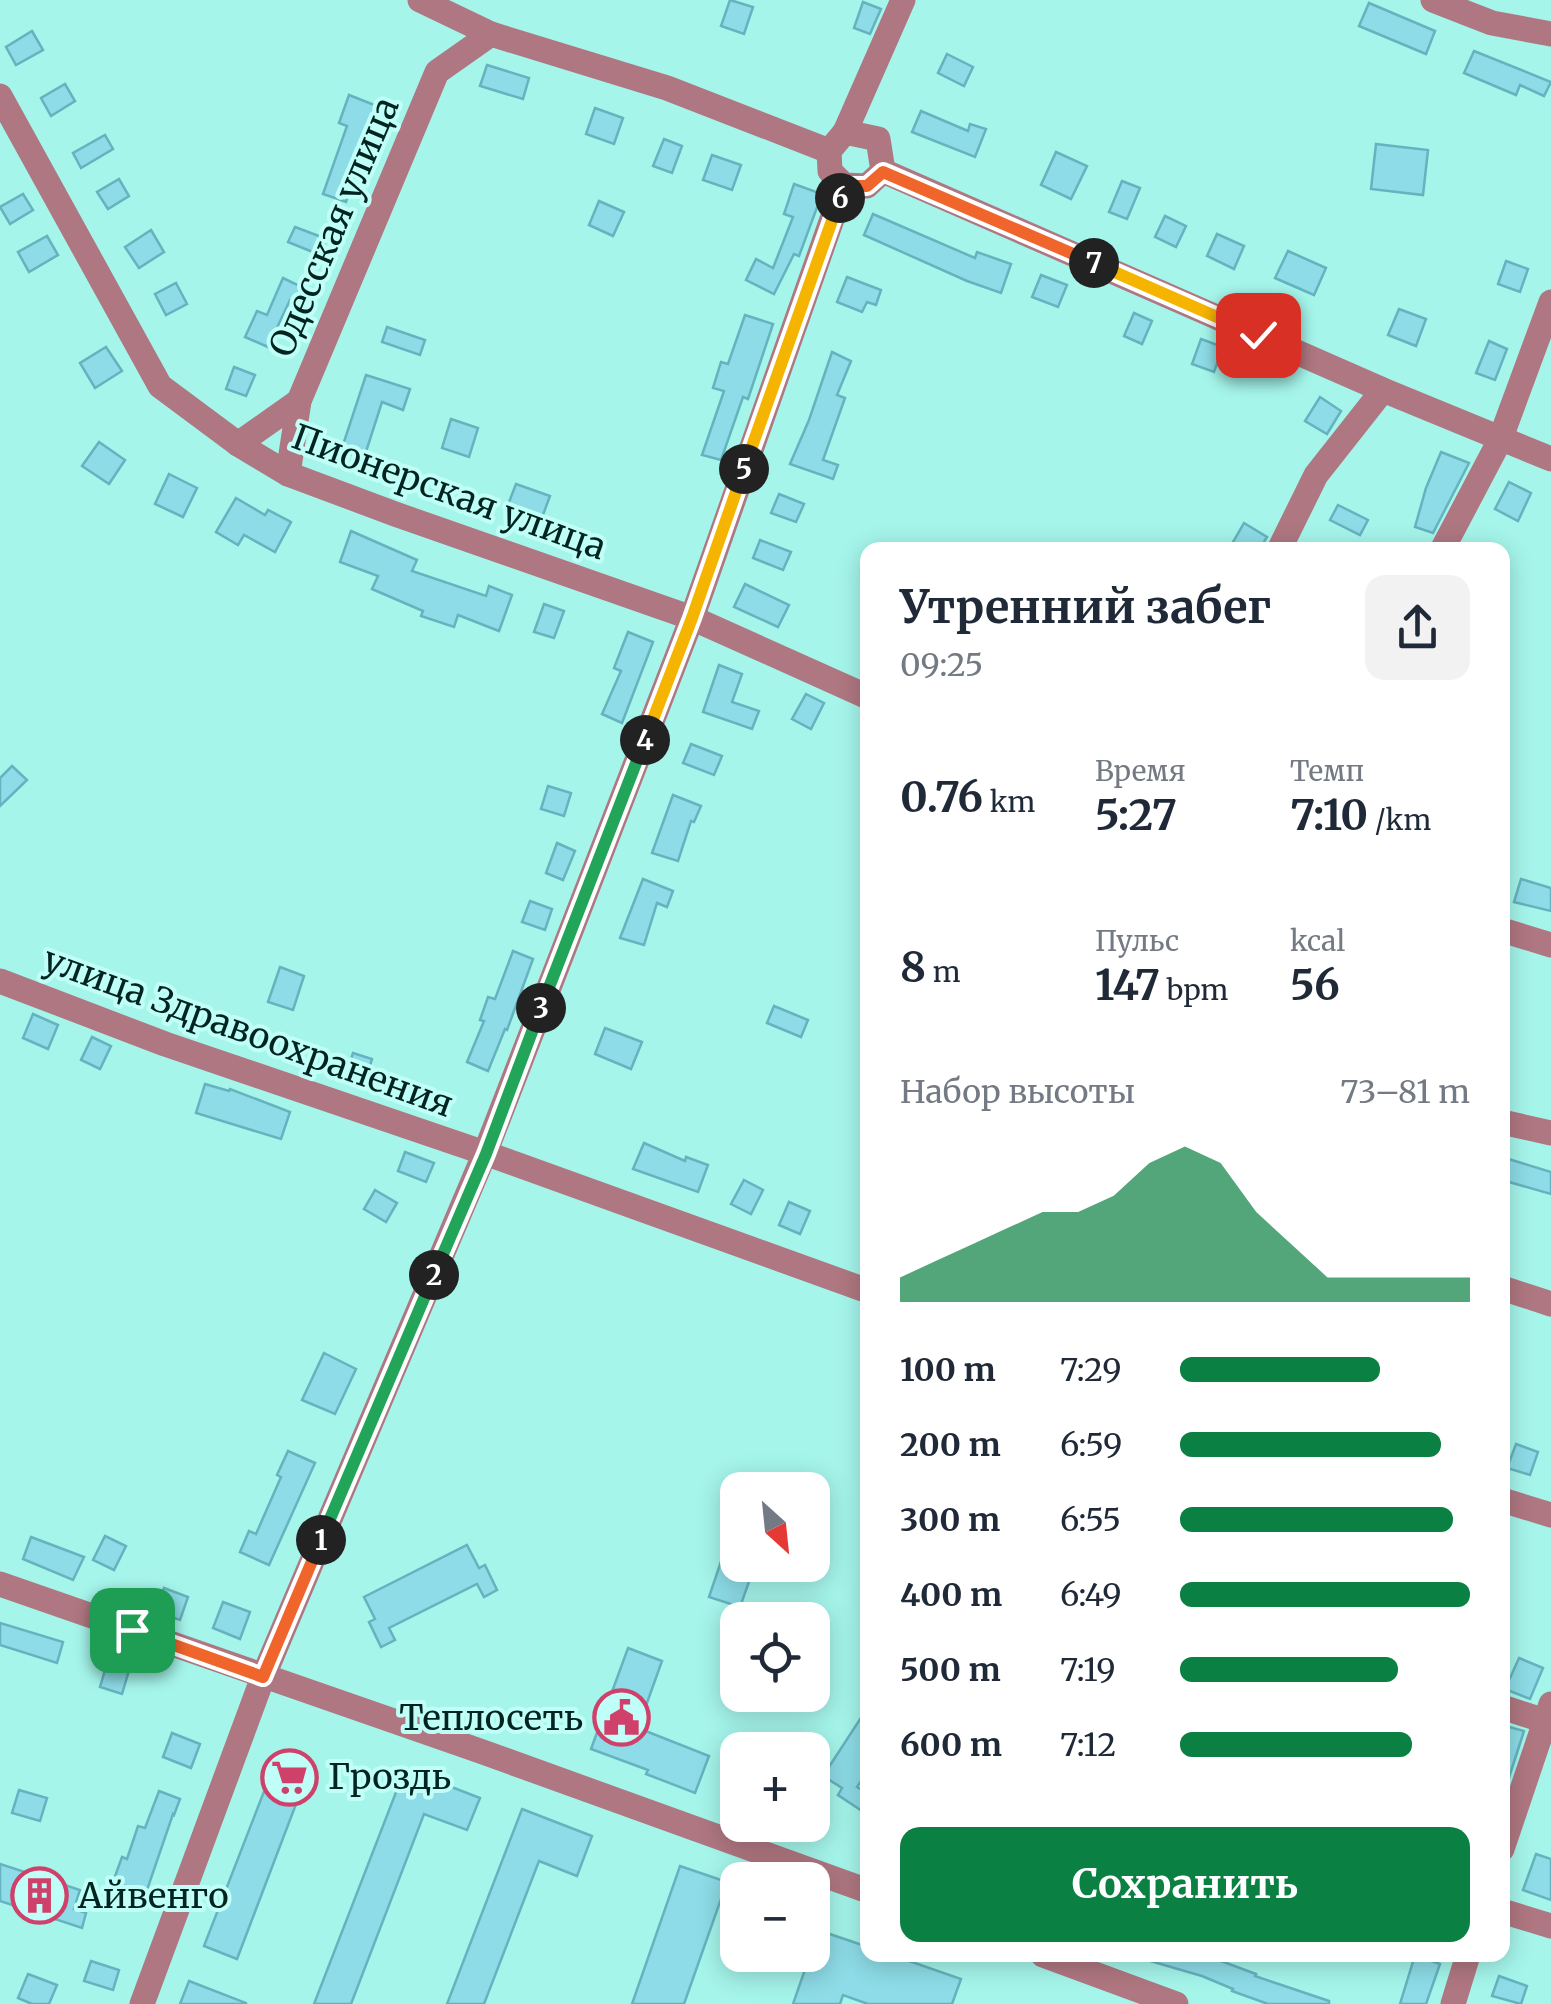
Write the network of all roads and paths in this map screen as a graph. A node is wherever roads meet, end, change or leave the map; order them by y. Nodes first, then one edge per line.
1 (420, 0) edge
2 (903, 0) edge
3 (1433, 0) edge
4 (491, 34) junction
5 (1551, 34) edge
6 (0, 96) edge
7 (837, 141) junction
8 (883, 172) junction
9 (844, 186) junction
10 (1551, 302) edge
11 (1383, 390) junction
12 (299, 401) junction
13 (1500, 440) junction
14 (238, 444) junction
15 (1551, 459) edge
16 (288, 474) junction
17 (1283, 542) edge
18 (1446, 542) edge
19 (692, 618) junction
20 (860, 693) edge
21 (1510, 932) edge
22 (1551, 945) edge
23 (0, 981) edge
24 (1510, 1124) edge
25 (1551, 1133) edge
26 (486, 1154) junction
27 (860, 1288) edge
28 (1510, 1291) edge
29 (1551, 1304) edge
30 (1510, 1502) edge
31 (1551, 1515) edge
32 (0, 1584) edge
33 (263, 1677) junction
34 (1510, 1709) edge
35 (1549, 1716) edge
36 (1510, 1826) edge
37 (860, 1888) edge
38 (1510, 1913) edge
39 (1551, 1926) edge
40 (1062, 1962) edge
41 (1466, 1962) edge
42 (142, 2004) edge
43 (1176, 2004) edge
44 (1453, 2004) edge

1 - 4 street
2 - 7 street
3 - 5 street
4 - 7 street
4 - 12 street, Одесская улица
6 - 14 street, Пионерская улица
7 - 8 street
7 - 9 street
8 - 9 street
8 - 11 street
9 - 19 street
10 - 13 street
11 - 13 street
11 - 17 street
12 - 14 street
12 - 16 street, Одесская улица
13 - 15 street
13 - 18 street
14 - 16 street, Пионерская улица
16 - 19 street, Пионерская улица
19 - 20 street, Пионерская улица
19 - 26 street
21 - 22 street
23 - 26 street, улица Здравоохранения
24 - 25 street
26 - 27 street, улица Здравоохранения
26 - 33 street
28 - 29 street
30 - 31 street
32 - 33 street
33 - 37 street
33 - 42 street
34 - 35 street
35 - 36 street
38 - 39 street
40 - 43 street
41 - 44 street

